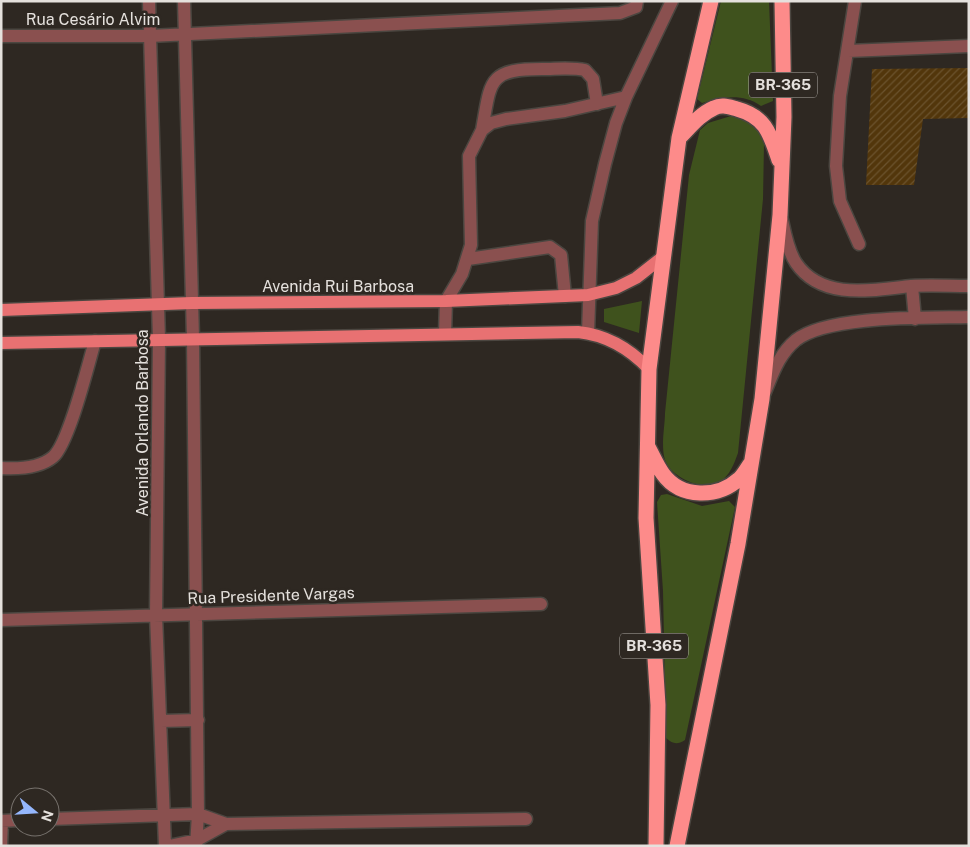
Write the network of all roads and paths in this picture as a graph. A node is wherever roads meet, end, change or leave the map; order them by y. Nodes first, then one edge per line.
1 (149, 1) edge
2 (184, 1) edge
3 (636, 1) edge
4 (672, 1) edge
5 (711, 1) edge
6 (782, 1) edge
7 (855, 1) edge
8 (185, 34) junction
9 (1, 36) edge
10 (150, 36) junction
11 (969, 46) edge
12 (848, 51) junction
13 (626, 97) junction
14 (597, 104) junction
15 (482, 130) junction
16 (679, 138) junction
17 (782, 168) junction
18 (780, 215) junction
19 (859, 244) dead end
20 (664, 256) junction
21 (468, 258) junction
22 (912, 286) junction
23 (969, 286) edge
24 (565, 296) junction
25 (588, 296) junction
26 (446, 301) junction
27 (192, 303) junction
28 (158, 305) junction
29 (1, 310) edge
30 (969, 317) edge
31 (914, 318) junction
32 (588, 333) junction
33 (445, 334) junction
34 (193, 338) junction
35 (159, 339) junction
36 (95, 341) junction
37 (1, 343) edge
38 (650, 369) junction
39 (762, 399) junction
40 (647, 446) junction
41 (754, 459) junction
42 (1, 468) edge
43 (541, 604) dead end
44 (156, 614) junction
45 (195, 614) junction
46 (1, 620) edge
47 (198, 720) junction
48 (161, 721) junction
49 (165, 814) junction
50 (198, 814) junction
51 (60, 819) edge
52 (526, 819) dead end
53 (1, 821) edge
54 (226, 824) junction
55 (196, 843) edge
56 (1, 846) edge
57 (166, 846) edge
58 (169, 846) edge
59 (656, 846) edge
60 (677, 846) edge

1 - 10 street, Avenida Orlando Barbosa
2 - 8 street
3 - 8 street, Rua Cesário Alvim
4 - 13 street
5 - 16 highway, BR-365
6 - 17 highway, BR-365
7 - 12 street
8 - 10 street, Rua Cesário Alvim
8 - 27 street
9 - 10 street, Rua Cesário Alvim
10 - 28 street, Avenida Orlando Barbosa
11 - 12 street
12 - 19 street
13 - 14 street
13 - 25 street
14 - 15 street
14 - 15 street
15 - 21 street
16 - 17 highway
16 - 20 highway, BR-365
17 - 18 highway, BR-365
18 - 22 street
18 - 39 highway, BR-365
20 - 25 main road, Avenida Rui Barbosa
20 - 38 highway, BR-365
21 - 24 street
21 - 26 street
22 - 23 street
22 - 31 street
24 - 25 main road, Avenida Rui Barbosa
24 - 26 main road, Avenida Rui Barbosa
25 - 32 street
26 - 27 main road, Avenida Rui Barbosa
26 - 33 street
27 - 28 main road, Avenida Rui Barbosa
27 - 34 street
28 - 29 main road, Avenida Rui Barbosa
28 - 35 street, Avenida Orlando Barbosa
30 - 31 street
31 - 39 street
32 - 33 main road
32 - 38 main road
33 - 34 main road
34 - 35 main road
34 - 45 street
35 - 36 main road
35 - 44 street, Avenida Orlando Barbosa
36 - 37 main road
36 - 42 street
38 - 40 highway, BR-365
39 - 41 highway, BR-365
40 - 41 highway
40 - 59 highway, BR-365
41 - 60 highway, BR-365
43 - 45 street, Rua Presidente Vargas
44 - 45 street, Rua Presidente Vargas
44 - 46 street, Rua Presidente Vargas
44 - 48 street, Avenida Orlando Barbosa
45 - 47 street
47 - 48 street
47 - 50 street
48 - 49 street, Avenida Orlando Barbosa
49 - 50 street
49 - 51 street
49 - 57 street, Avenida Orlando Barbosa
50 - 54 street
50 - 55 street
52 - 54 street
53 - 56 street
54 - 55 street
55 - 58 street

